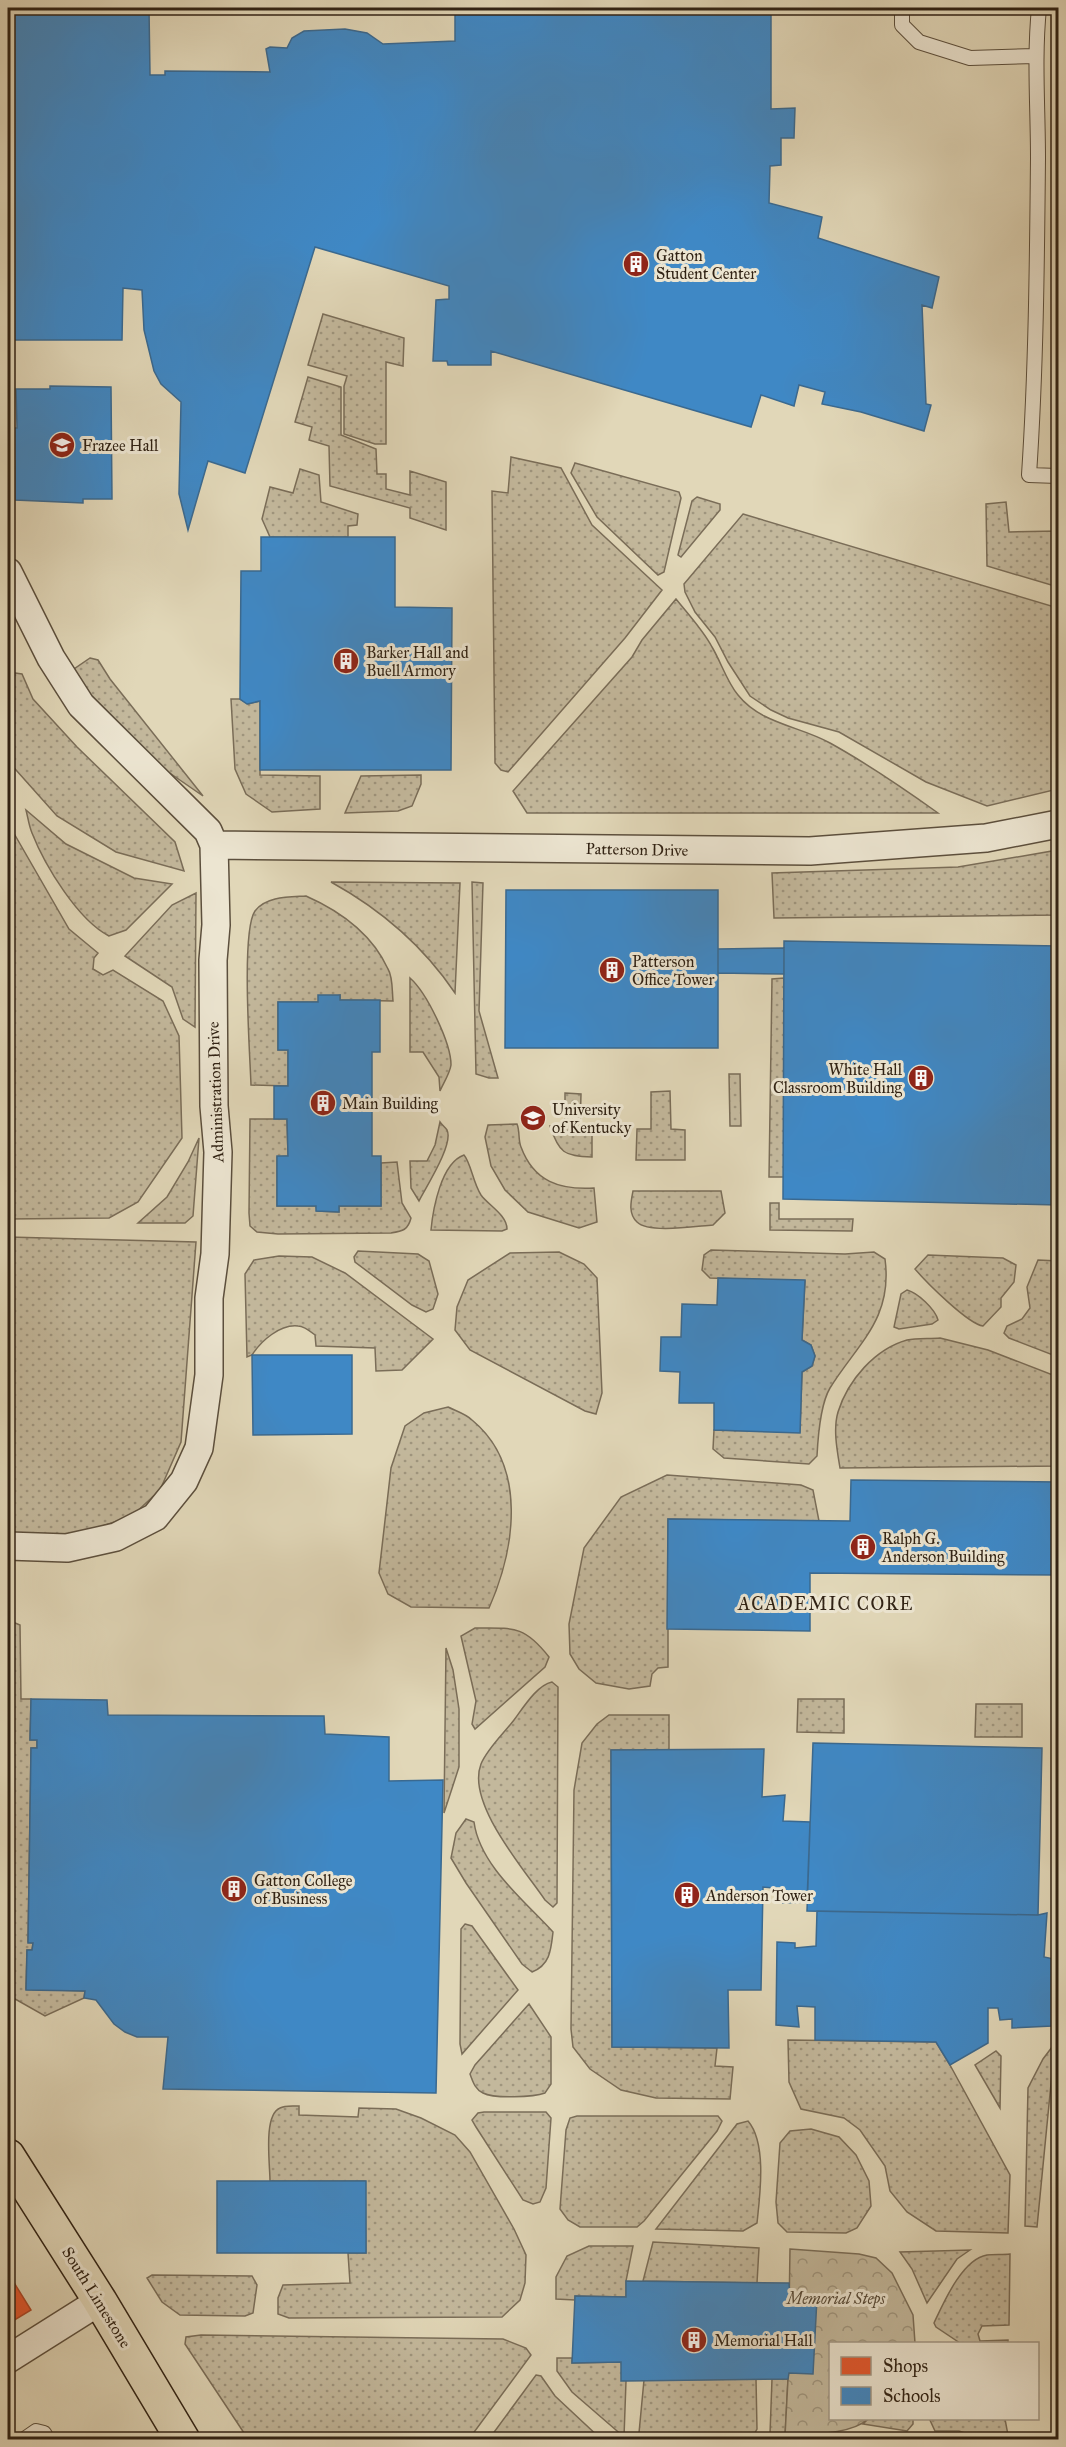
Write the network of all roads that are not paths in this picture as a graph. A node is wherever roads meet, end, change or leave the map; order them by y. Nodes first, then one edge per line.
1 (902, 8) edge
2 (1040, 8) edge
3 (1035, 56) junction
4 (1059, 476) edge
5 (8, 572) edge
6 (1059, 824) edge
7 (214, 845) junction
8 (8, 1546) edge
9 (8, 2156) edge
10 (100, 2301) junction
11 (8, 2359) edge
12 (23, 2439) edge
13 (48, 2439) edge
14 (183, 2439) edge

1 - 3 lane
2 - 3 lane
3 - 4 lane
5 - 7 street
6 - 7 street, Patterson Drive
7 - 8 street, Administration Drive
9 - 10 main road, South Limestone
10 - 11 street
10 - 14 main road, South Limestone
12 - 13 lane

